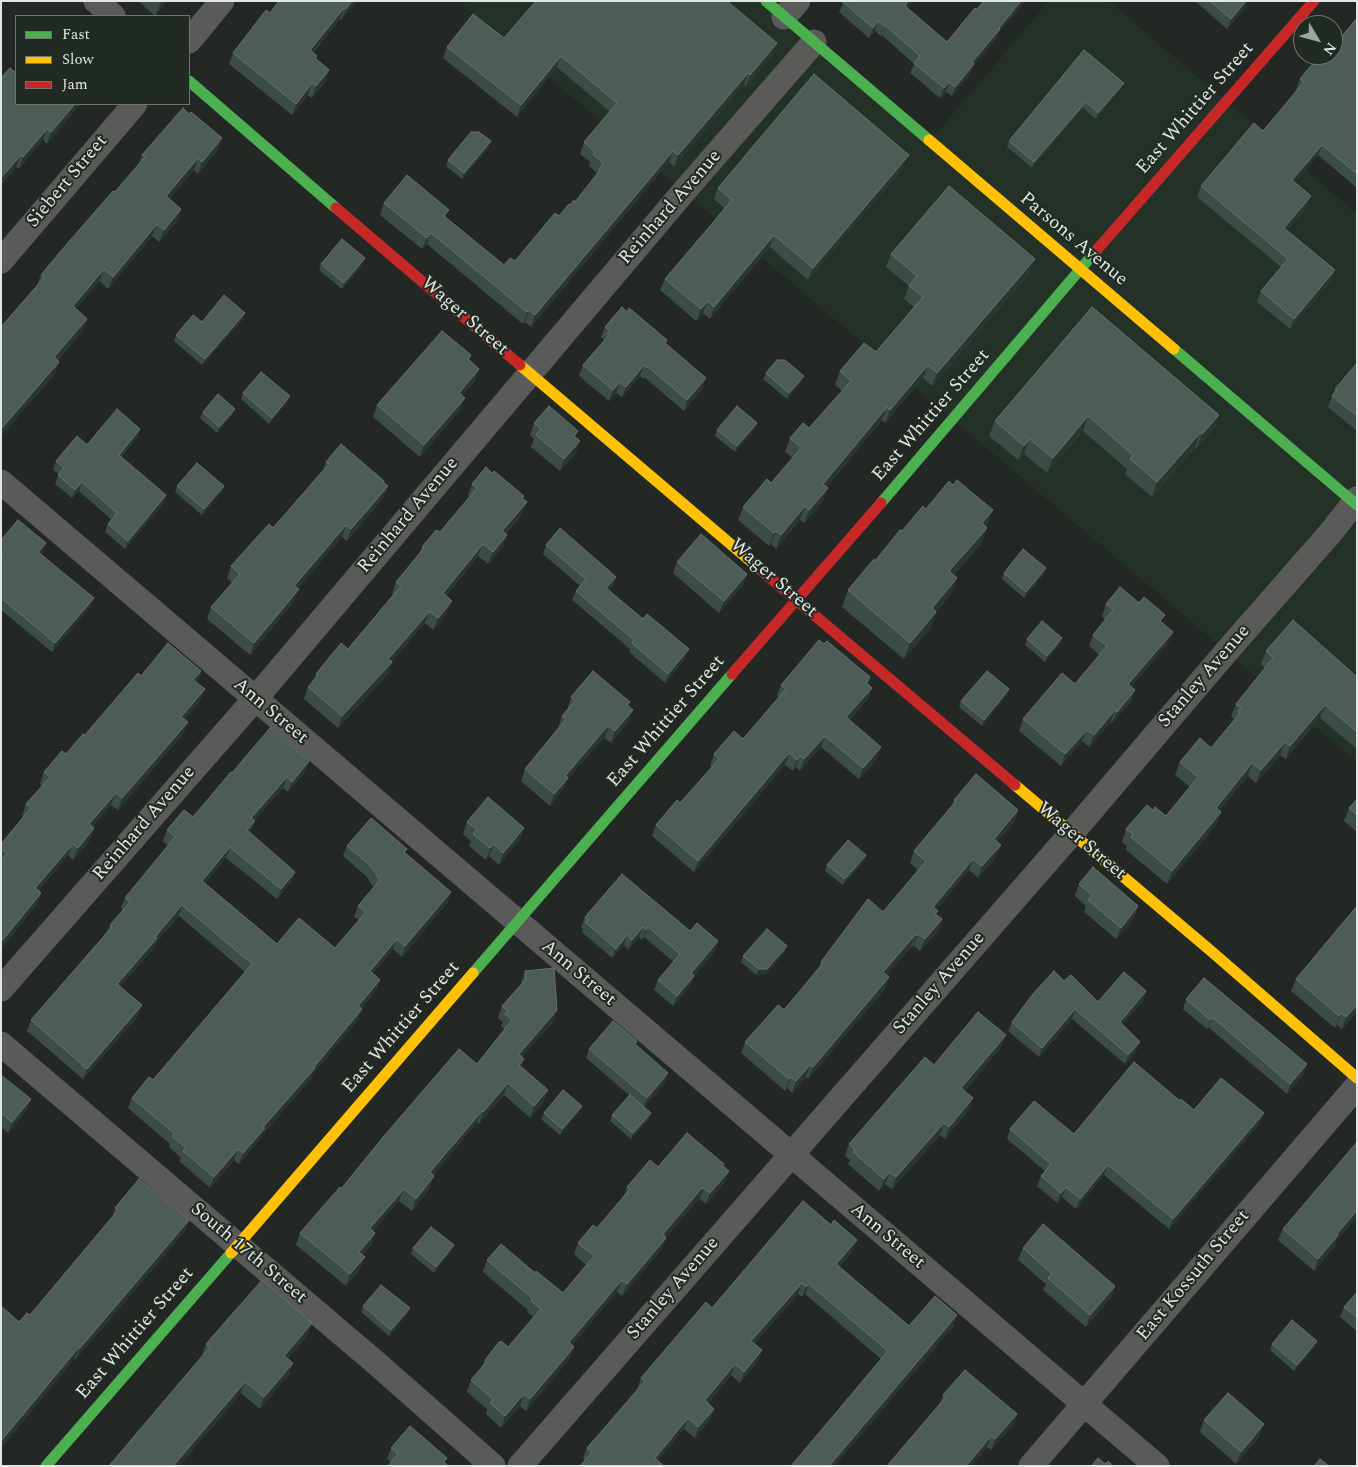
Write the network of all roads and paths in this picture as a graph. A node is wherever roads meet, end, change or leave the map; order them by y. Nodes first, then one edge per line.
1 (96, 1) edge
2 (222, 1) edge
3 (766, 1) edge
4 (1314, 1) edge
5 (791, 9) edge
6 (112, 15) edge
7 (190, 40) edge
8 (814, 42) junction
9 (190, 82) edge
10 (134, 105) edge
11 (1, 261) edge
12 (1080, 269) junction
13 (529, 373) junction
14 (1, 482) edge
15 (1356, 502) edge
16 (796, 599) junction
17 (255, 699) junction
18 (1071, 834) junction
19 (517, 922) junction
20 (1, 989) edge
21 (1, 1044) edge
22 (1357, 1078) edge
23 (1357, 1086) edge
24 (790, 1155) junction
25 (236, 1245) junction
26 (1084, 1404) junction
27 (46, 1466) edge
28 (493, 1466) edge
29 (520, 1466) edge
30 (1031, 1466) edge
31 (1157, 1466) edge

1 - 6 street
2 - 7 street
3 - 5 street, Parsons Avenue
4 - 12 street, East Whittier Street
5 - 8 street, Parsons Avenue
8 - 12 street, Parsons Avenue
8 - 13 street, Reinhard Avenue
9 - 13 street, Wager Street
10 - 11 street, Siebert Street
12 - 15 street, Parsons Avenue
12 - 16 street, East Whittier Street
13 - 16 street, Wager Street
13 - 17 street, Reinhard Avenue
14 - 17 street, Ann Street
15 - 18 street, Stanley Avenue
16 - 18 street, Wager Street
16 - 19 street, East Whittier Street
17 - 19 street, Ann Street
17 - 20 street, Reinhard Avenue
18 - 22 street, Wager Street
18 - 24 street, Stanley Avenue
19 - 24 street, Ann Street
19 - 25 street, East Whittier Street
21 - 25 street, South 17th Street
23 - 26 street, East Kossuth Street
24 - 26 street, Ann Street
24 - 29 street, Stanley Avenue
25 - 27 street, East Whittier Street
25 - 28 street, South 17th Street
26 - 30 street, East Kossuth Street
26 - 31 street, Ann Street

